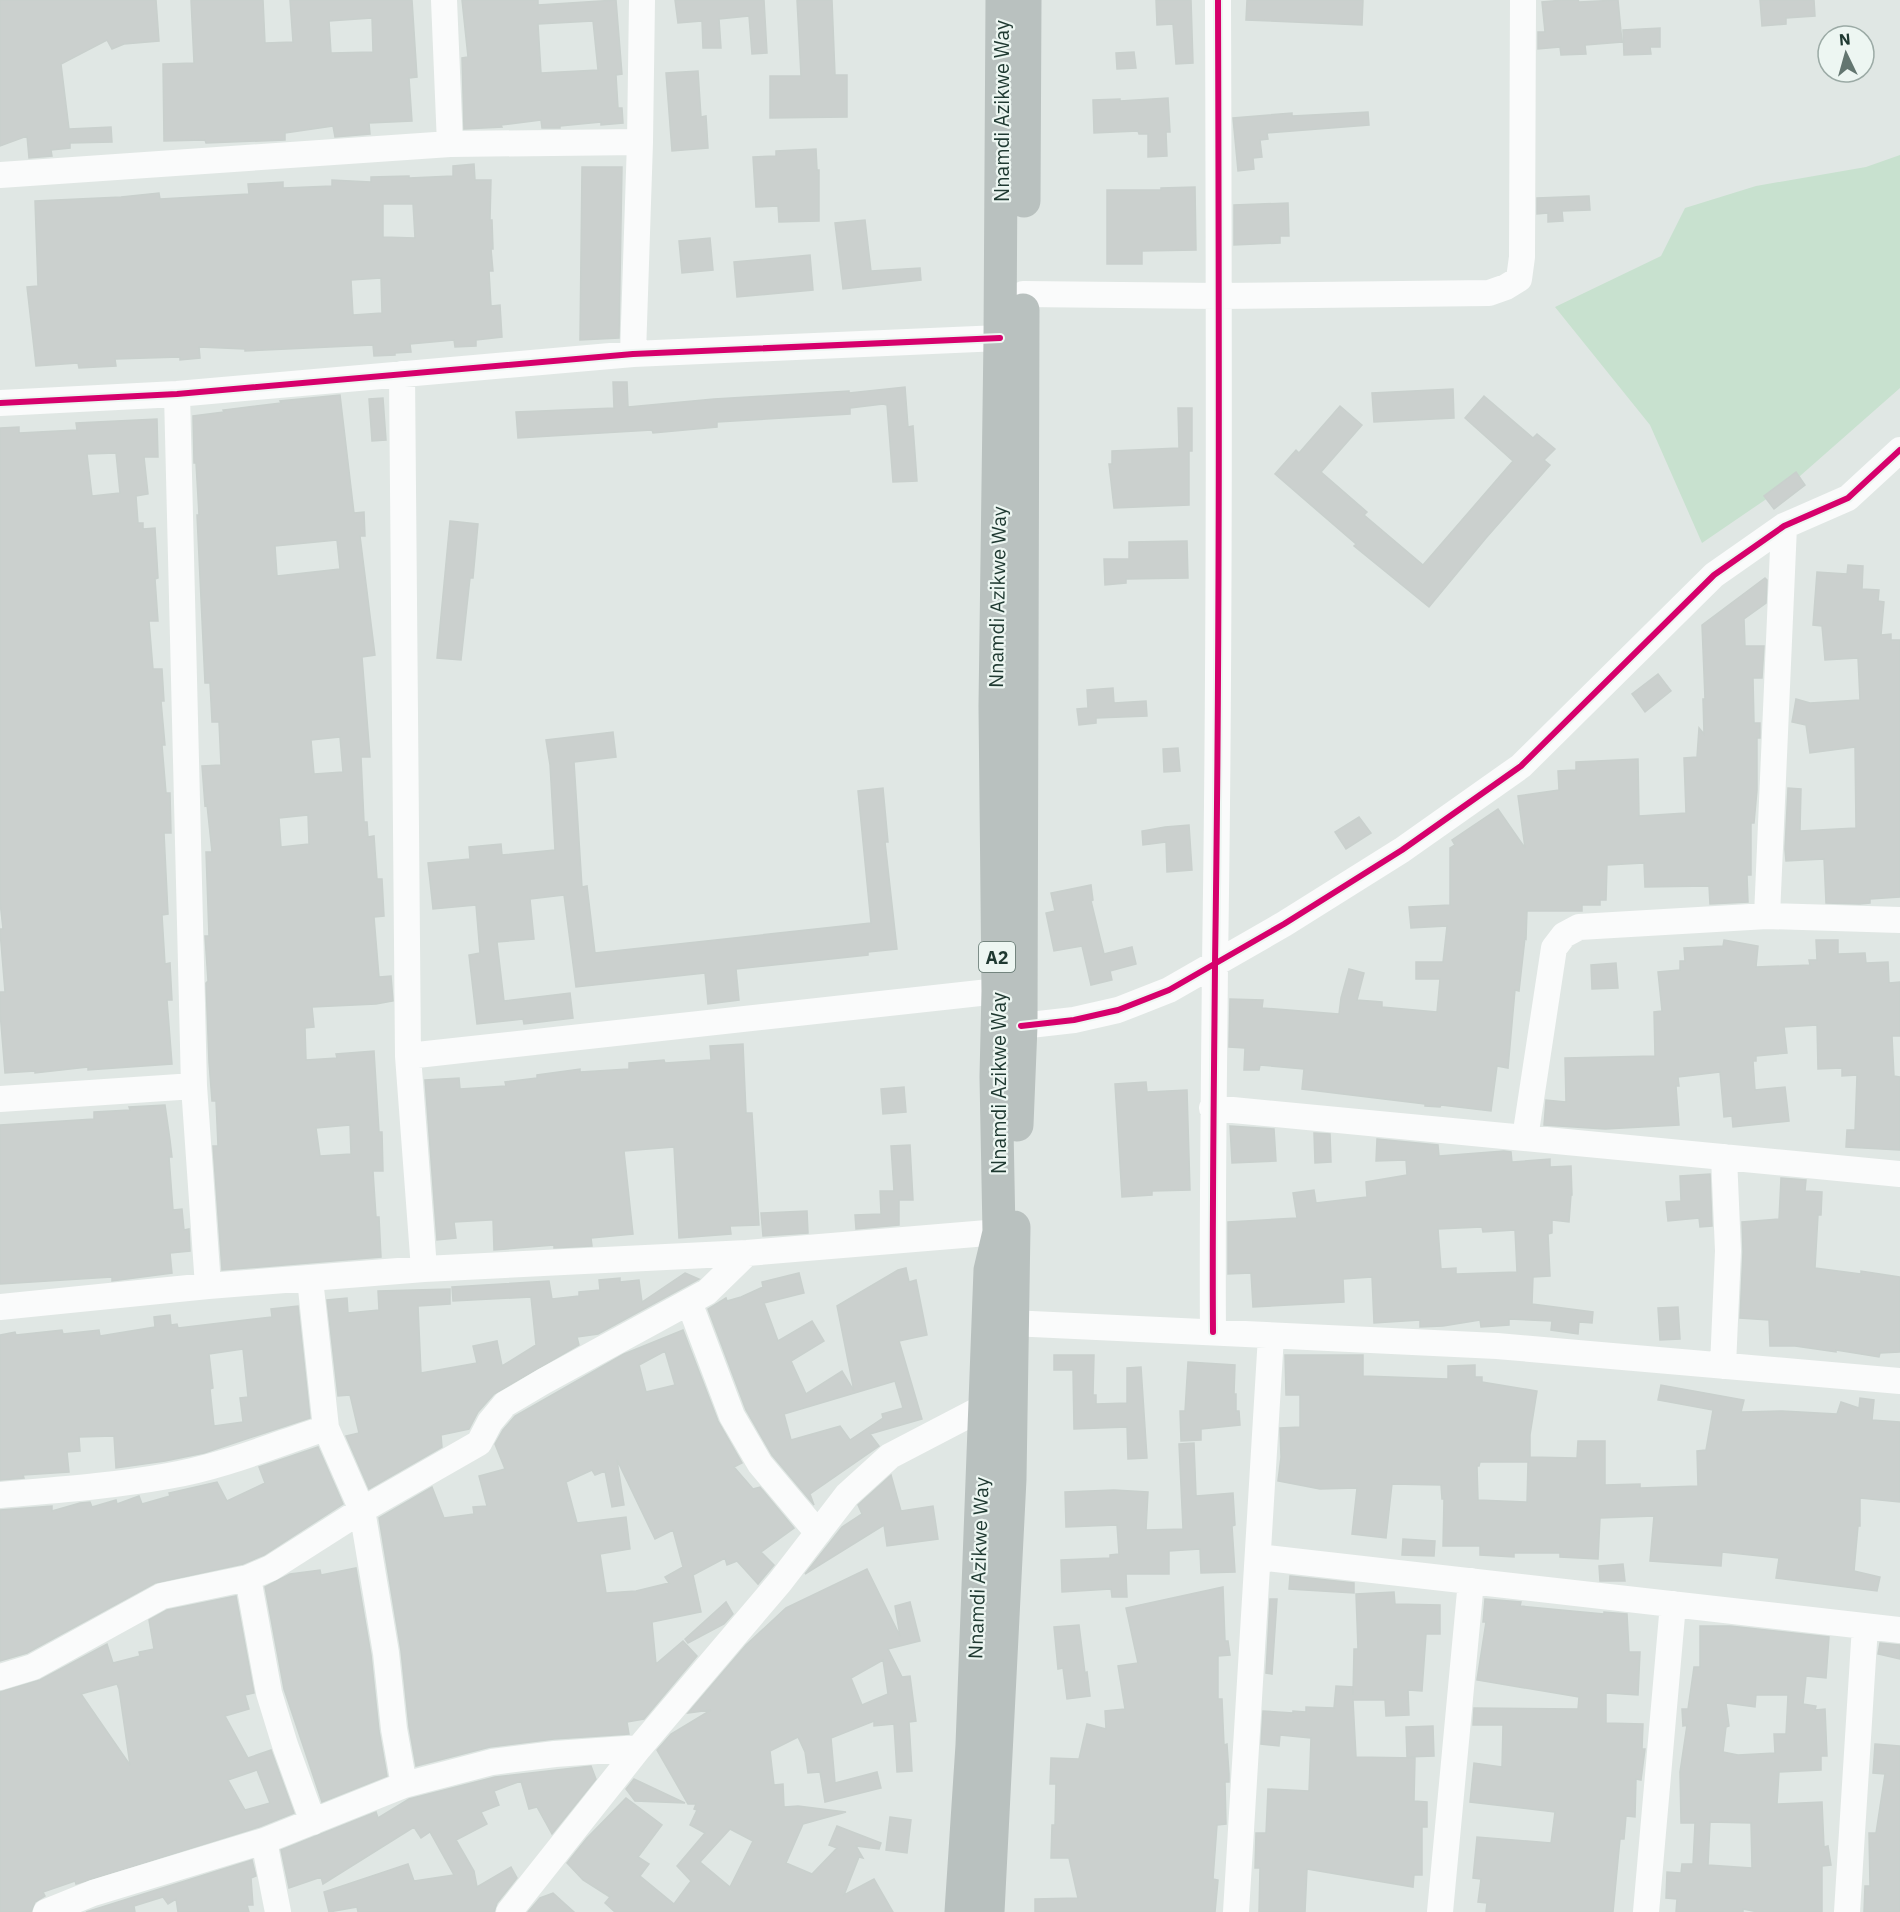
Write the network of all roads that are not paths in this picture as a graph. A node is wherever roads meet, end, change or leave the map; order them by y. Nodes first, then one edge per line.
1 (444, 0) edge
2 (642, 0) edge
3 (1002, 0) edge
4 (1025, 0) edge
5 (1218, 0) edge
6 (1523, 0) edge
7 (640, 142) junction
8 (450, 144) junction
9 (0, 175) edge
10 (1023, 294) junction
11 (1219, 296) junction
12 (1000, 338) junction
13 (633, 354) junction
14 (402, 374) junction
15 (177, 394) junction
16 (0, 403) edge
17 (1900, 450) edge
18 (1784, 526) junction
19 (1767, 916) junction
20 (1900, 920) edge
21 (1215, 964) junction
22 (998, 991) junction
23 (1021, 1026) junction
24 (408, 1056) junction
25 (194, 1086) junction
26 (0, 1099) edge
27 (1212, 1108) junction
28 (1525, 1138) junction
29 (1724, 1157) junction
30 (1900, 1174) edge
31 (999, 1232) junction
32 (747, 1253) junction
33 (424, 1269) junction
34 (310, 1279) junction
35 (208, 1286) junction
36 (689, 1302) junction
37 (0, 1307) edge
38 (1012, 1323) junction
39 (1213, 1332) junction
40 (1271, 1336) junction
41 (1723, 1366) junction
42 (1900, 1381) edge
43 (984, 1407) junction
44 (326, 1428) junction
45 (0, 1495) edge
46 (362, 1510) junction
47 (818, 1533) junction
48 (1258, 1557) junction
49 (248, 1578) junction
50 (1471, 1581) junction
51 (1673, 1604) junction
52 (1865, 1626) junction
53 (1900, 1630) edge
54 (0, 1677) edge
55 (639, 1748) junction
56 (404, 1785) junction
57 (313, 1822) junction
58 (264, 1841) junction
59 (46, 1912) edge
60 (278, 1912) edge
61 (509, 1912) edge
62 (961, 1912) edge
63 (988, 1912) edge
64 (1236, 1912) edge
65 (1440, 1912) edge
66 (1646, 1912) edge
67 (1847, 1912) edge

1 - 8 street
2 - 7 street
3 - 12 highway, Nnamdi Azikwe Way / A2
4 - 10 highway, Nnamdi Azikwe Way / A2
5 - 11 street
6 - 11 street
7 - 8 street
7 - 13 street
8 - 9 street
10 - 11 street
10 - 23 highway, Nnamdi Azikwe Way / A2
11 - 21 street
12 - 13 street
12 - 22 highway, Nnamdi Azikwe Way / A2
13 - 14 street
14 - 15 street
14 - 24 street
15 - 16 street
15 - 25 street
17 - 18 street
18 - 19 street
18 - 21 street
19 - 20 street
19 - 28 street
21 - 23 street
21 - 27 street
22 - 24 street
22 - 31 highway, Nnamdi Azikwe Way / A2
23 - 38 highway, Nnamdi Azikwe Way / A2
24 - 33 street
25 - 26 street
25 - 35 street
27 - 28 street
27 - 39 street
28 - 29 street
29 - 30 street
29 - 41 street
31 - 32 street
31 - 43 highway, Nnamdi Azikwe Way / A2
32 - 33 street
32 - 36 street
33 - 34 street
34 - 35 street
34 - 44 street
35 - 37 street
36 - 46 street
36 - 47 street
38 - 39 street
38 - 63 highway, Nnamdi Azikwe Way / A2
39 - 40 street
40 - 41 street
40 - 48 street
41 - 42 street
43 - 47 street
43 - 62 highway, Nnamdi Azikwe Way / A2
44 - 45 street
44 - 46 street
46 - 49 street
46 - 56 street
47 - 55 street
48 - 50 street
48 - 64 street
49 - 54 street
49 - 57 street
50 - 51 street
50 - 65 street
51 - 52 street
51 - 66 street
52 - 53 street
52 - 67 street
55 - 56 street
55 - 61 street
56 - 57 street
57 - 58 street
58 - 59 street
58 - 60 street

